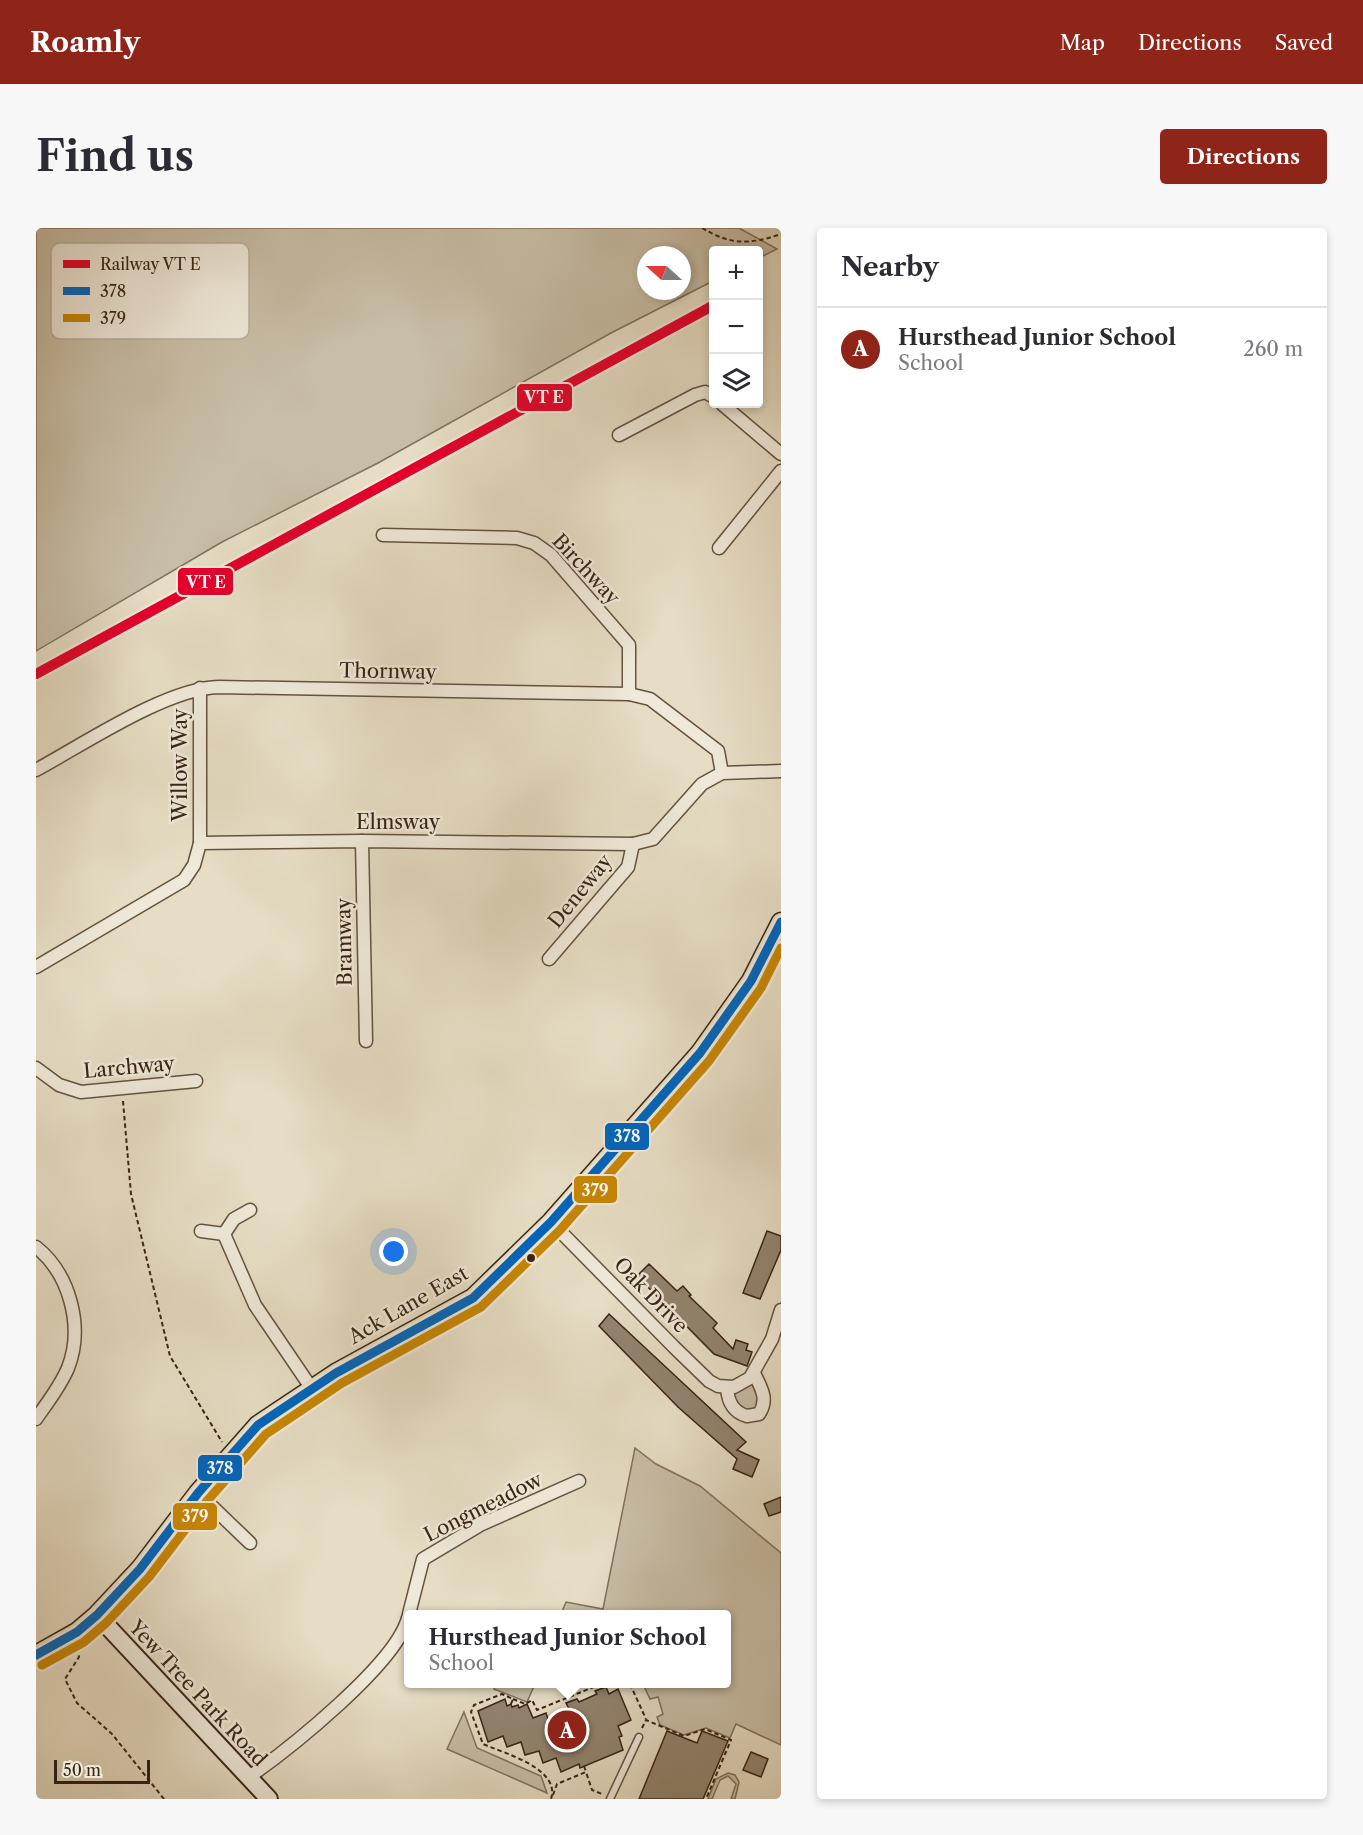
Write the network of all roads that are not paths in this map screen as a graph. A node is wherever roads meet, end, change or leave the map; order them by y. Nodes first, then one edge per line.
1 (709, 394) edge
2 (727, 408) edge
3 (619, 435) dead end
4 (781, 454) edge
5 (781, 471) edge
6 (383, 535) dead end
7 (719, 548) dead end
8 (200, 688) junction
9 (629, 694) junction
10 (36, 770) edge
11 (781, 771) edge
12 (722, 773) junction
13 (362, 841) junction
14 (200, 843) junction
15 (633, 844) junction
16 (781, 922) edge
17 (549, 959) dead end
18 (36, 967) edge
19 (366, 1041) dead end
20 (36, 1068) edge
21 (196, 1081) dead end
22 (250, 1210) dead end
23 (551, 1222) junction
24 (201, 1231) dead end
25 (224, 1234) junction
26 (36, 1247) edge
27 (781, 1310) edge
28 (754, 1373) junction
29 (727, 1388) junction
30 (312, 1389) junction
31 (36, 1419) edge
32 (579, 1481) dead end
33 (198, 1493) junction
34 (250, 1544) dead end
35 (410, 1610) edge
36 (97, 1616) junction
37 (404, 1630) edge
38 (36, 1655) edge
39 (639, 1737) dead end
40 (249, 1778) junction
41 (611, 1798) edge
42 (268, 1799) edge

1 - 3 street
2 - 4 street
5 - 7 street
6 - 9 street, Birchway
8 - 9 street, Thornway
8 - 10 street, Thornway
8 - 14 street, Willow Way
9 - 12 street, Thornway
11 - 12 street
12 - 15 street, Elmsway
13 - 14 street, Elmsway
13 - 15 street, Elmsway
13 - 19 street, Bramway
14 - 18 street
15 - 17 street, Deneway
16 - 23 main road, Ack Lane East
20 - 21 street, Larchway
22 - 25 street
23 - 29 street, Oak Drive
23 - 30 main road, Ack Lane East
24 - 25 street
25 - 30 street
26 - 31 street
27 - 28 street
28 - 29 street
28 - 29 street
30 - 33 main road, Ack Lane East
32 - 35 street, Longmeadow
33 - 34 street
33 - 36 main road, Ack Lane East
36 - 38 main road, Ack Lane East
36 - 40 street, Yew Tree Park Road
37 - 40 street, Longmeadow
39 - 41 lane
40 - 42 street, Yew Tree Park Road

